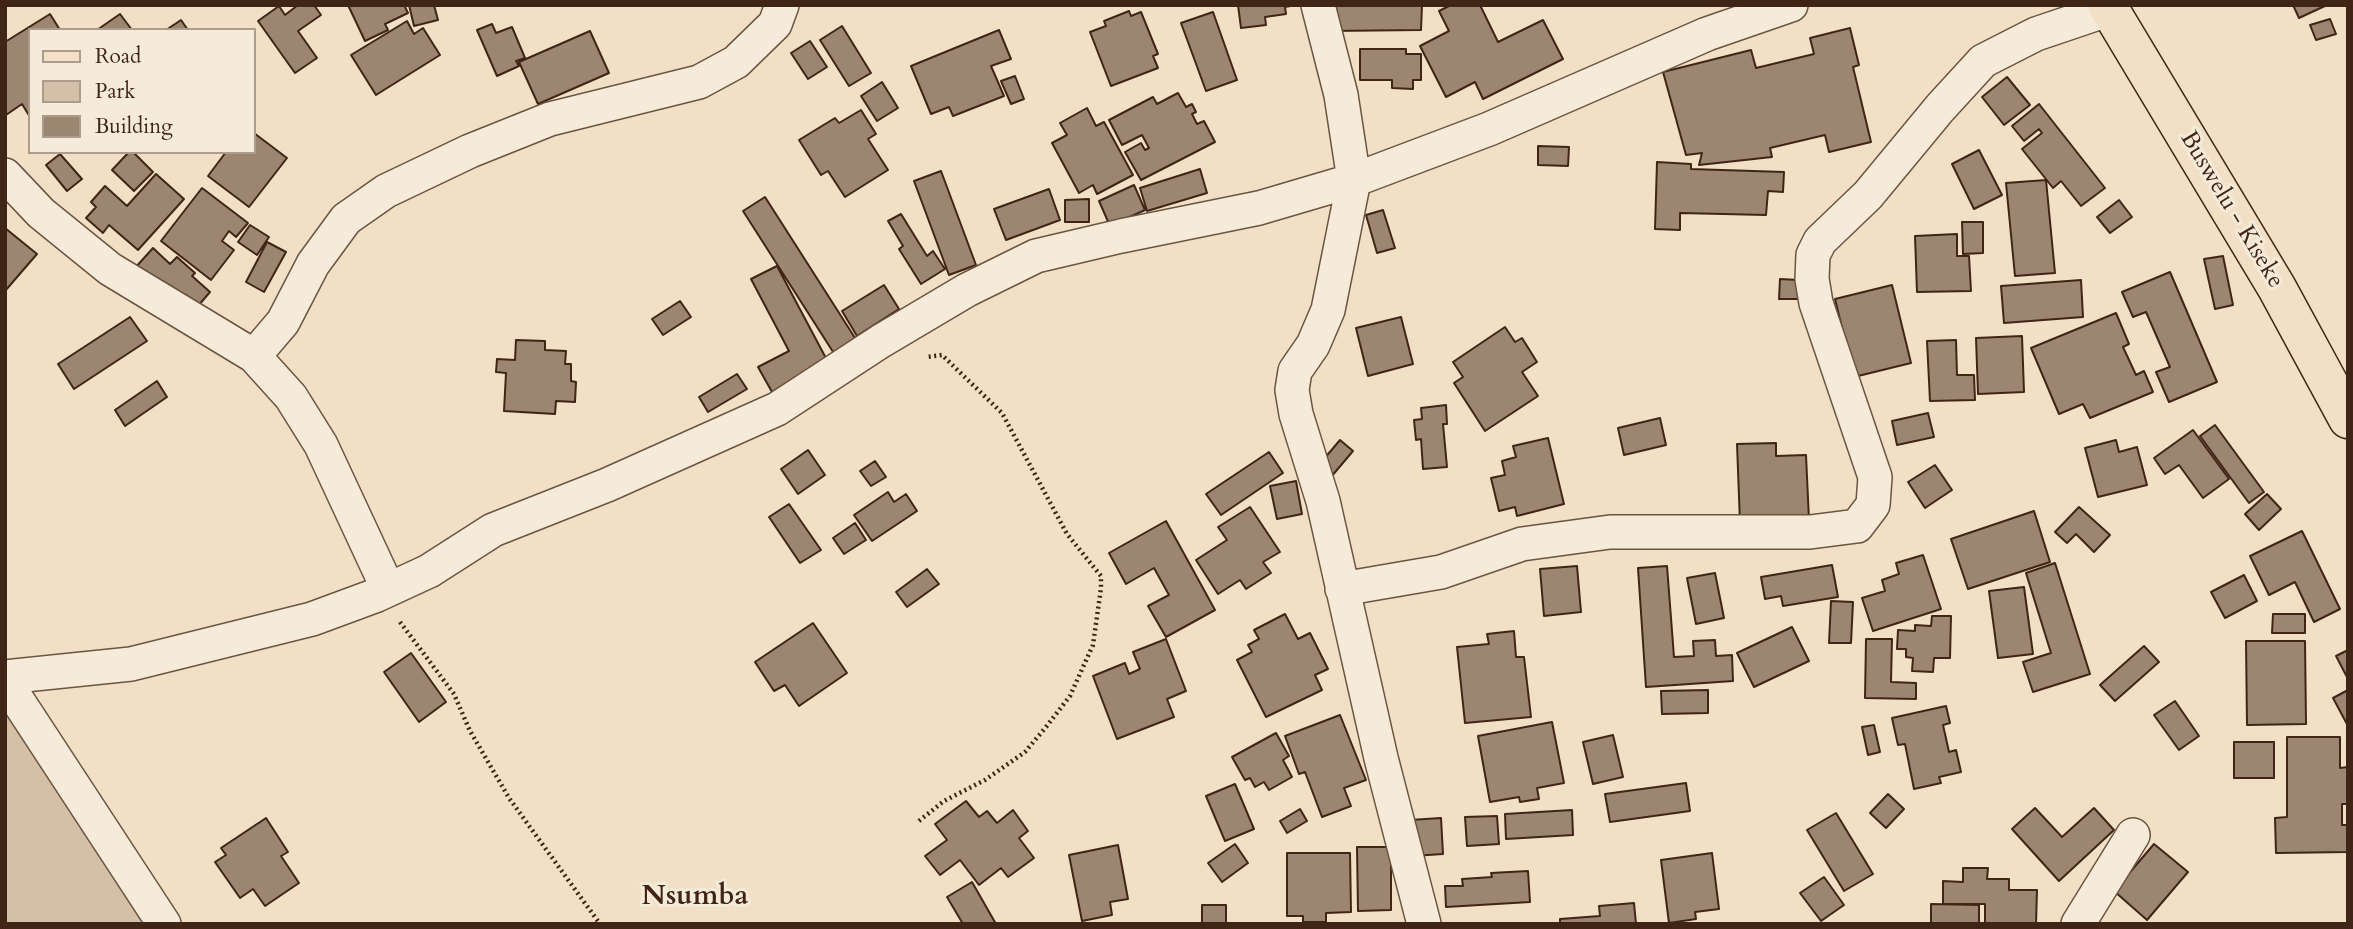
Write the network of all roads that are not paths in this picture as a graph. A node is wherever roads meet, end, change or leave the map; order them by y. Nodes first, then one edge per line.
1 (782, 5) edge
2 (1318, 5) edge
3 (1791, 5) edge
4 (2109, 7) edge
5 (5, 175) edge
6 (1354, 180) junction
7 (254, 356) junction
8 (2348, 419) edge
9 (1342, 589) junction
10 (383, 592) junction
11 (5, 679) edge
12 (2133, 835) dead end
13 (164, 924) edge
14 (1423, 924) edge
15 (2078, 924) edge

1 - 7 street
2 - 6 street
3 - 6 street
4 - 8 main road, Buswelu - Kiseke
4 - 9 street
5 - 7 street
6 - 9 street
6 - 10 street
7 - 10 street
9 - 14 street
10 - 11 street
11 - 13 street
12 - 15 street

